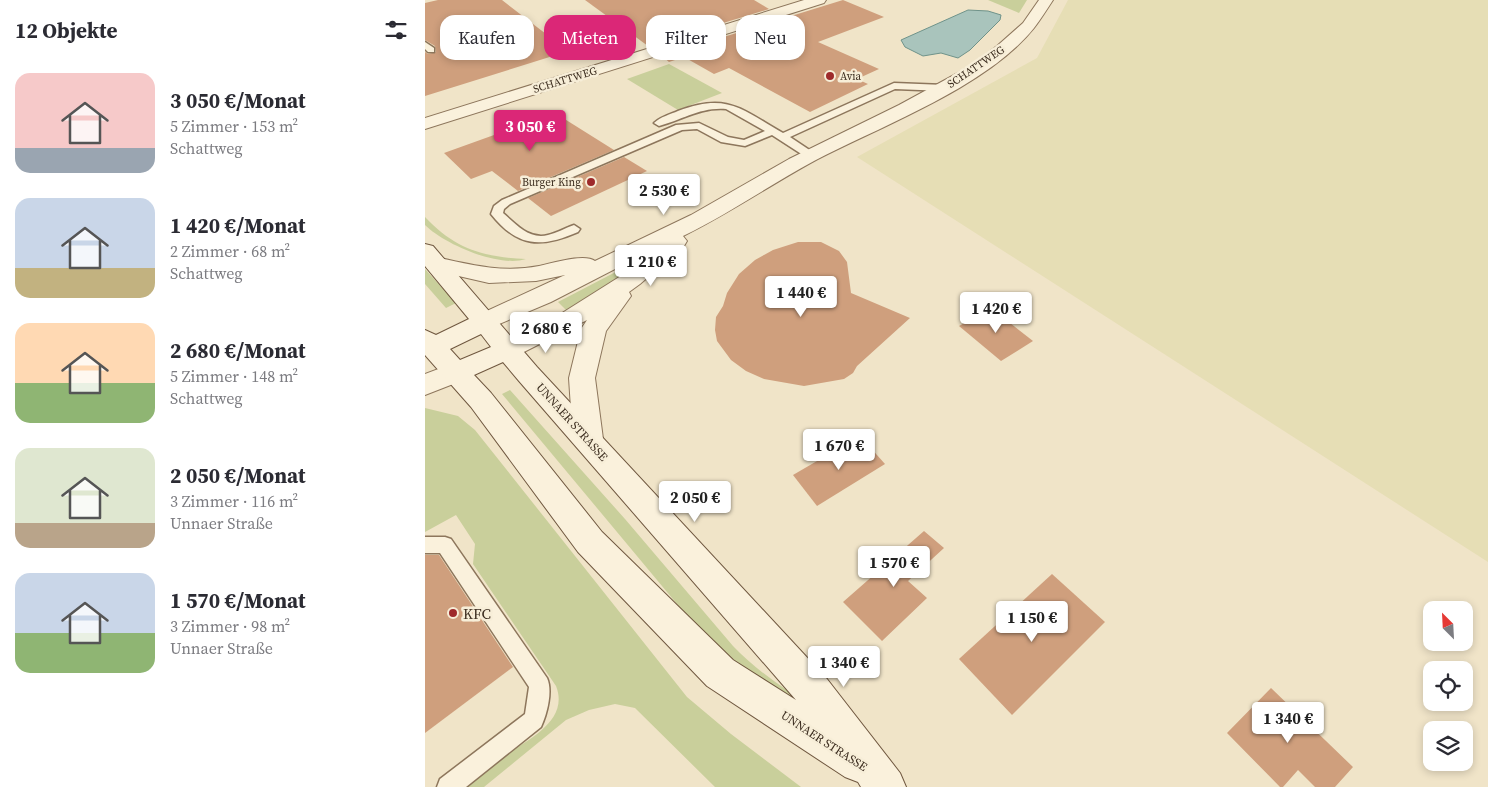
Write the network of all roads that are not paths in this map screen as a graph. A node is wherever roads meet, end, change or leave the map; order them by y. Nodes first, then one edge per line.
1 (819, 0) edge
2 (1046, 0) edge
3 (790, 4) edge
4 (945, 88) junction
5 (659, 123) dead end
6 (425, 124) edge
7 (773, 131) junction
8 (783, 137) junction
9 (810, 155) junction
10 (706, 216) junction
11 (574, 229) dead end
12 (637, 249) junction
13 (431, 257) edge
14 (631, 279) junction
15 (485, 322) junction
16 (427, 346) edge
17 (507, 350) junction
18 (457, 372) junction
19 (425, 385) edge
20 (588, 439) junction
21 (425, 545) edge
22 (881, 780) edge
23 (448, 787) edge

1 - 3 street, SCHATTWEG
2 - 4 street, SCHATTWEG
3 - 6 street, SCHATTWEG
4 - 8 lane
4 - 9 street, SCHATTWEG
5 - 7 lane
7 - 8 lane
7 - 11 lane
8 - 9 lane
9 - 10 street, SCHATTWEG
10 - 12 street, SCHATTWEG
10 - 14 street, SCHATTWEG
12 - 13 street, SCHATTWEG
12 - 15 street, SCHATTWEG
13 - 15 street, UNNAER STRASSE
14 - 17 street, SCHATTWEG
14 - 20 street, SCHATTWEG
15 - 16 street, SCHATTWEG
15 - 17 street, UNNAER STRASSE
16 - 18 street, UNNAER STRASSE
17 - 18 street, SCHATTWEG
17 - 20 street, UNNAER STRASSE
18 - 19 street, SCHATTWEG
18 - 22 street, UNNAER STRASSE
20 - 22 street, UNNAER STRASSE
21 - 23 lane

